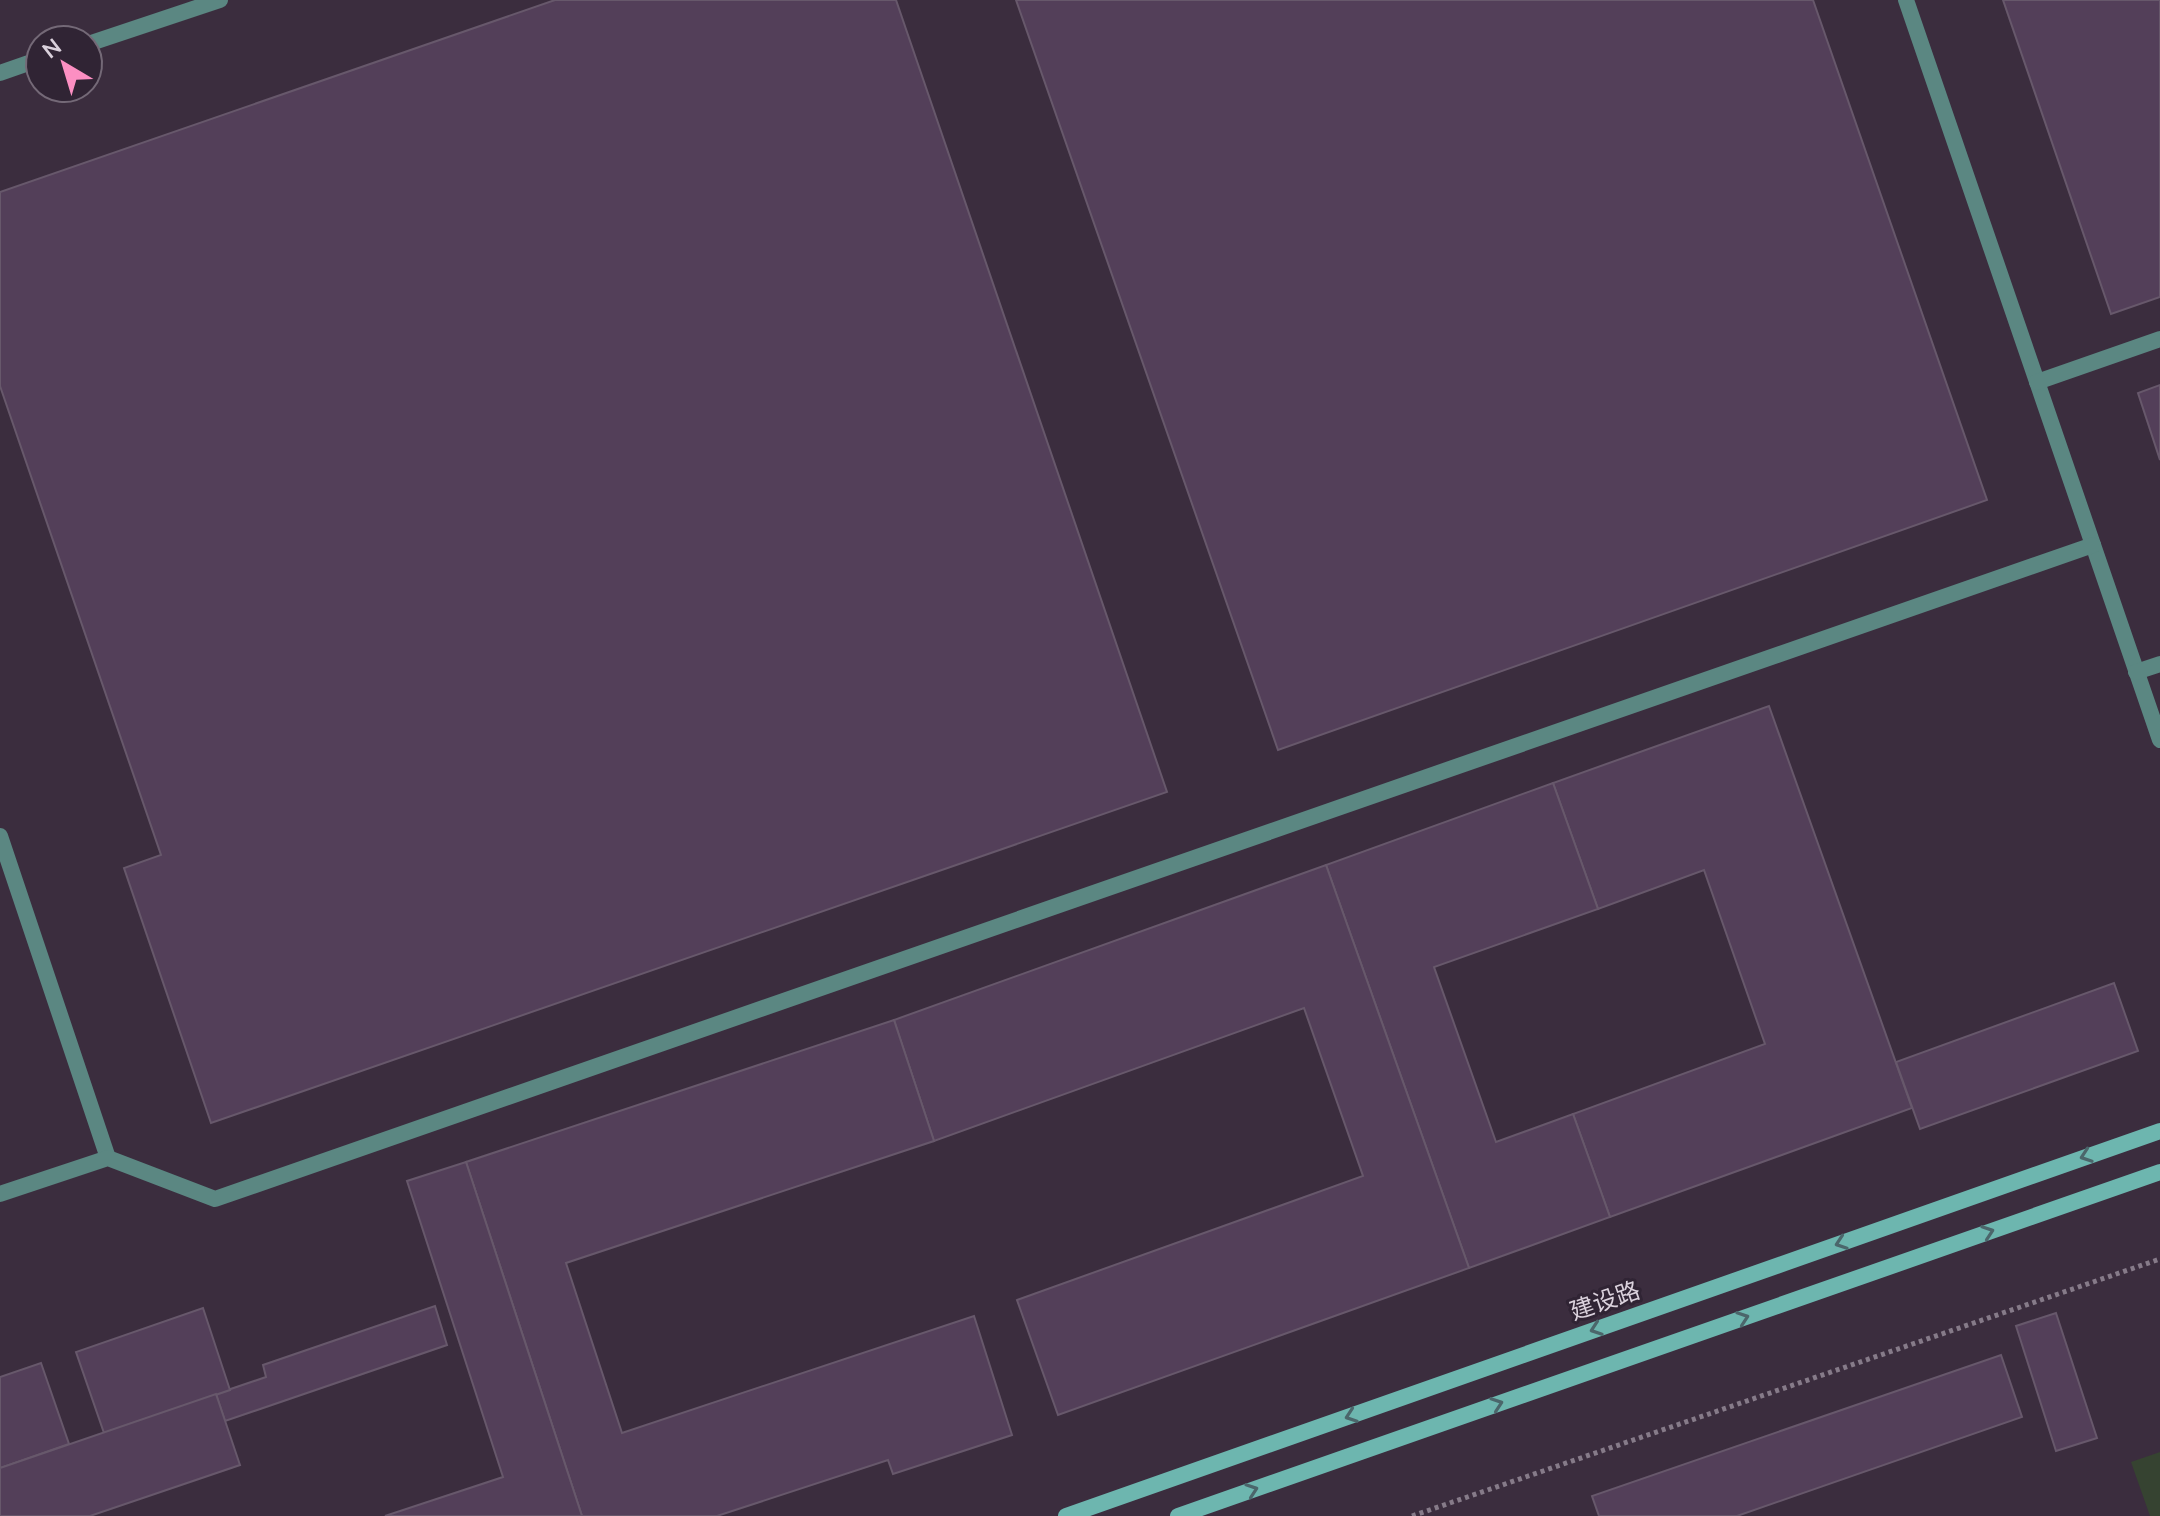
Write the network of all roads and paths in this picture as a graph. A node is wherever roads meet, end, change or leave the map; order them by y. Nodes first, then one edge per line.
1 (220, 0) edge
2 (1906, 0) edge
3 (104, 39) edge
4 (24, 65) edge
5 (0, 73) edge
6 (2160, 339) edge
7 (2037, 382) junction
8 (2093, 545) junction
9 (2160, 664) edge
10 (2136, 672) junction
11 (2160, 740) edge
12 (0, 836) edge
13 (2160, 1131) edge
14 (108, 1158) junction
15 (2160, 1172) edge
16 (0, 1194) edge
17 (2160, 1259) edge
18 (1066, 1516) edge
19 (1178, 1516) edge
20 (1412, 1516) edge

1 - 3 lane
2 - 7 lane
4 - 5 lane
6 - 7 lane
7 - 8 lane
8 - 10 lane
8 - 14 lane
9 - 10 lane
10 - 11 lane
12 - 14 lane
13 -> 18 street, 建设路
14 - 16 lane
19 -> 15 street
17 - 20 path

